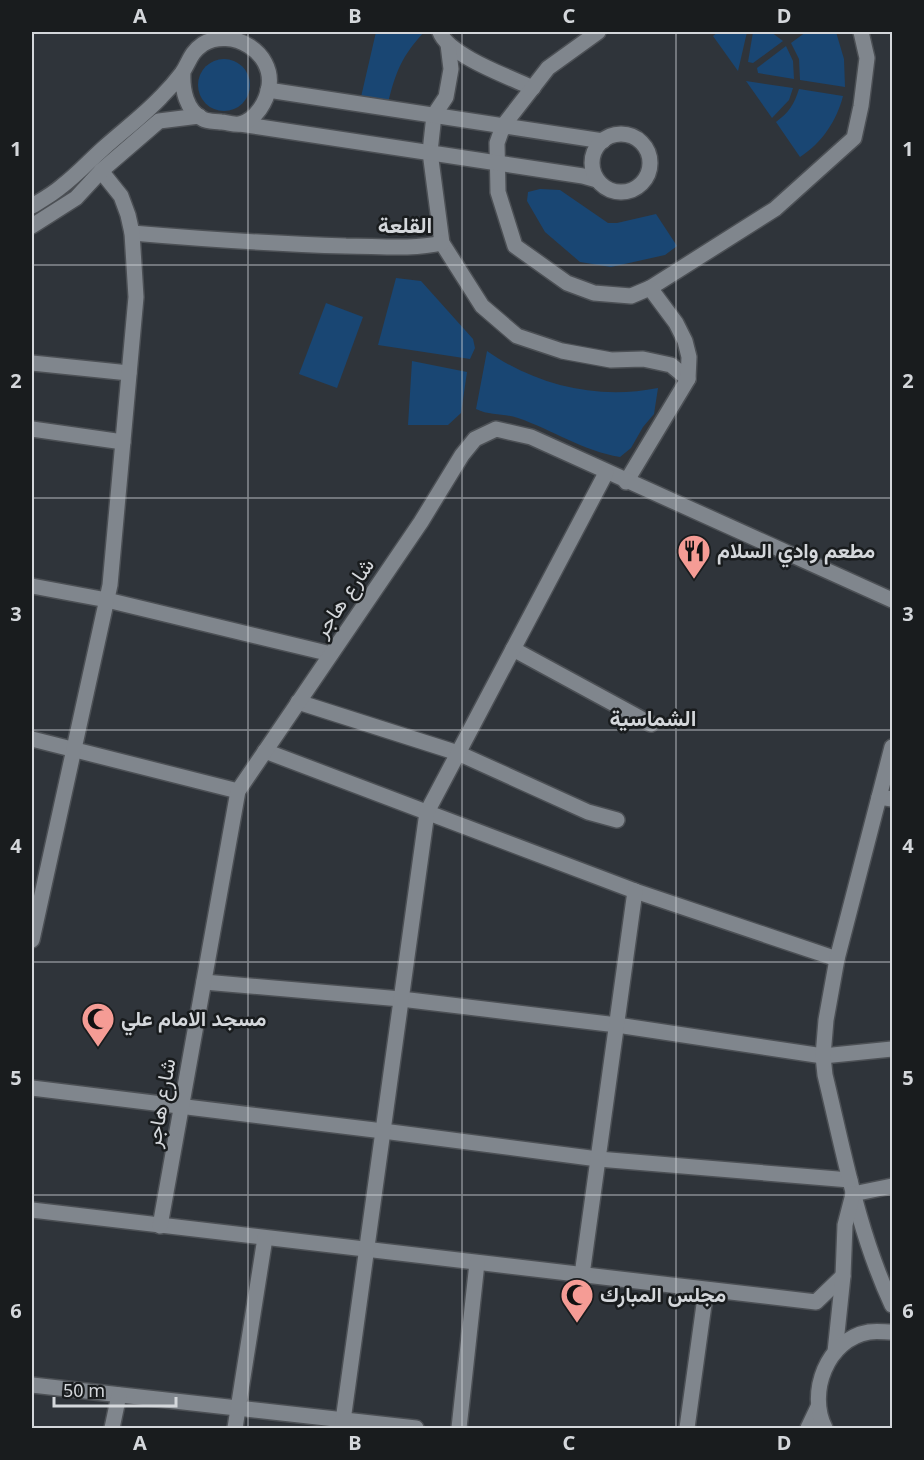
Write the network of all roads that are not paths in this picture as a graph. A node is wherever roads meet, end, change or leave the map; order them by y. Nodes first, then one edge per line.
1 (598, 32) edge
2 (861, 32) edge
3 (238, 36) edge
4 (209, 38) edge
5 (444, 38) edge
6 (183, 72) junction
7 (532, 88) junction
8 (268, 90) junction
9 (434, 116) junction
10 (199, 117) junction
11 (240, 123) junction
12 (503, 126) junction
13 (603, 141) junction
14 (430, 152) junction
15 (497, 163) junction
16 (101, 171) junction
17 (597, 180) junction
18 (32, 206) edge
19 (32, 226) edge
20 (132, 233) junction
21 (442, 243) junction
22 (650, 288) junction
23 (32, 363) edge
24 (129, 373) junction
25 (688, 379) junction
26 (32, 429) edge
27 (123, 442) junction
28 (606, 472) junction
29 (626, 482) junction
30 (32, 586) edge
31 (107, 600) junction
32 (892, 600) edge
33 (513, 649) junction
34 (331, 654) junction
35 (298, 702) junction
36 (651, 724) dead end
37 (32, 739) edge
38 (892, 747) edge
39 (74, 748) junction
40 (265, 751) junction
41 (458, 753) junction
42 (238, 791) junction
43 (886, 798) edge
44 (427, 812) junction
45 (617, 820) dead end
46 (635, 891) junction
47 (32, 940) edge
48 (837, 959) junction
49 (204, 982) junction
50 (401, 999) junction
51 (617, 1025) junction
52 (892, 1049) edge
53 (823, 1056) junction
54 (32, 1088) edge
55 (182, 1107) junction
56 (383, 1131) junction
57 (598, 1159) junction
58 (892, 1186) edge
59 (852, 1187) junction
60 (32, 1210) edge
61 (160, 1226) junction
62 (265, 1238) junction
63 (367, 1250) junction
64 (477, 1263) junction
65 (582, 1275) junction
66 (843, 1276) junction
67 (706, 1290) junction
68 (892, 1305) edge
69 (892, 1332) edge
70 (835, 1352) junction
71 (32, 1385) edge
72 (119, 1395) junction
73 (818, 1407) junction
74 (238, 1408) junction
75 (342, 1424) edge
76 (112, 1428) edge
77 (235, 1428) edge
78 (416, 1428) edge
79 (459, 1428) edge
80 (687, 1428) edge
81 (808, 1428) edge
82 (825, 1428) edge

1 - 7 street
2 - 22 street
3 - 4 street
3 - 8 street
4 - 6 street
5 - 7 street
5 - 9 street
6 - 10 street
6 - 18 street
7 - 12 street
8 - 9 street
8 - 11 street
9 - 12 street
9 - 14 street
10 - 11 street
10 - 16 street
11 - 14 street
12 - 13 street
12 - 15 street
13 - 17 street
13 - 17 street
14 - 15 street
14 - 21 street
15 - 17 street
15 - 22 street
16 - 19 street
16 - 20 street
20 - 21 street
20 - 24 street
21 - 25 street
22 - 25 street
23 - 24 street
24 - 27 street
25 - 29 street
26 - 27 street
27 - 31 street
28 - 29 street, شارع هاجر
28 - 33 street
28 - 34 street, شارع هاجر
29 - 32 street, شارع هاجر
30 - 31 street
31 - 34 street
31 - 39 street
33 - 36 street
33 - 41 street
34 - 35 street, شارع هاجر
35 - 40 street, شارع هاجر
35 - 41 street
37 - 39 street
38 - 43 street
39 - 42 street
39 - 47 street
40 - 42 street, شارع هاجر
40 - 44 street
41 - 44 street
41 - 45 street
42 - 49 street, شارع هاجر
43 - 48 street
44 - 46 street
44 - 50 street
46 - 48 street
46 - 51 street
48 - 53 street
49 - 50 street
49 - 55 street, شارع هاجر
50 - 51 street
50 - 56 street
51 - 53 street
51 - 57 street
52 - 53 street
53 - 59 street
54 - 55 street
55 - 56 street
55 - 61 street, شارع هاجر
56 - 57 street
56 - 63 street
57 - 59 street
57 - 65 street
58 - 59 street
59 - 66 street
59 - 68 street
60 - 61 street
61 - 62 street
62 - 63 street
62 - 74 street
63 - 64 street
63 - 75 street
64 - 65 street
64 - 79 street
65 - 67 street
66 - 67 street
66 - 70 street
67 - 80 street
69 - 70 street
70 - 73 street
71 - 72 street
72 - 74 street
72 - 76 street
73 - 81 street
73 - 82 street
74 - 75 street
74 - 77 street
75 - 78 street

